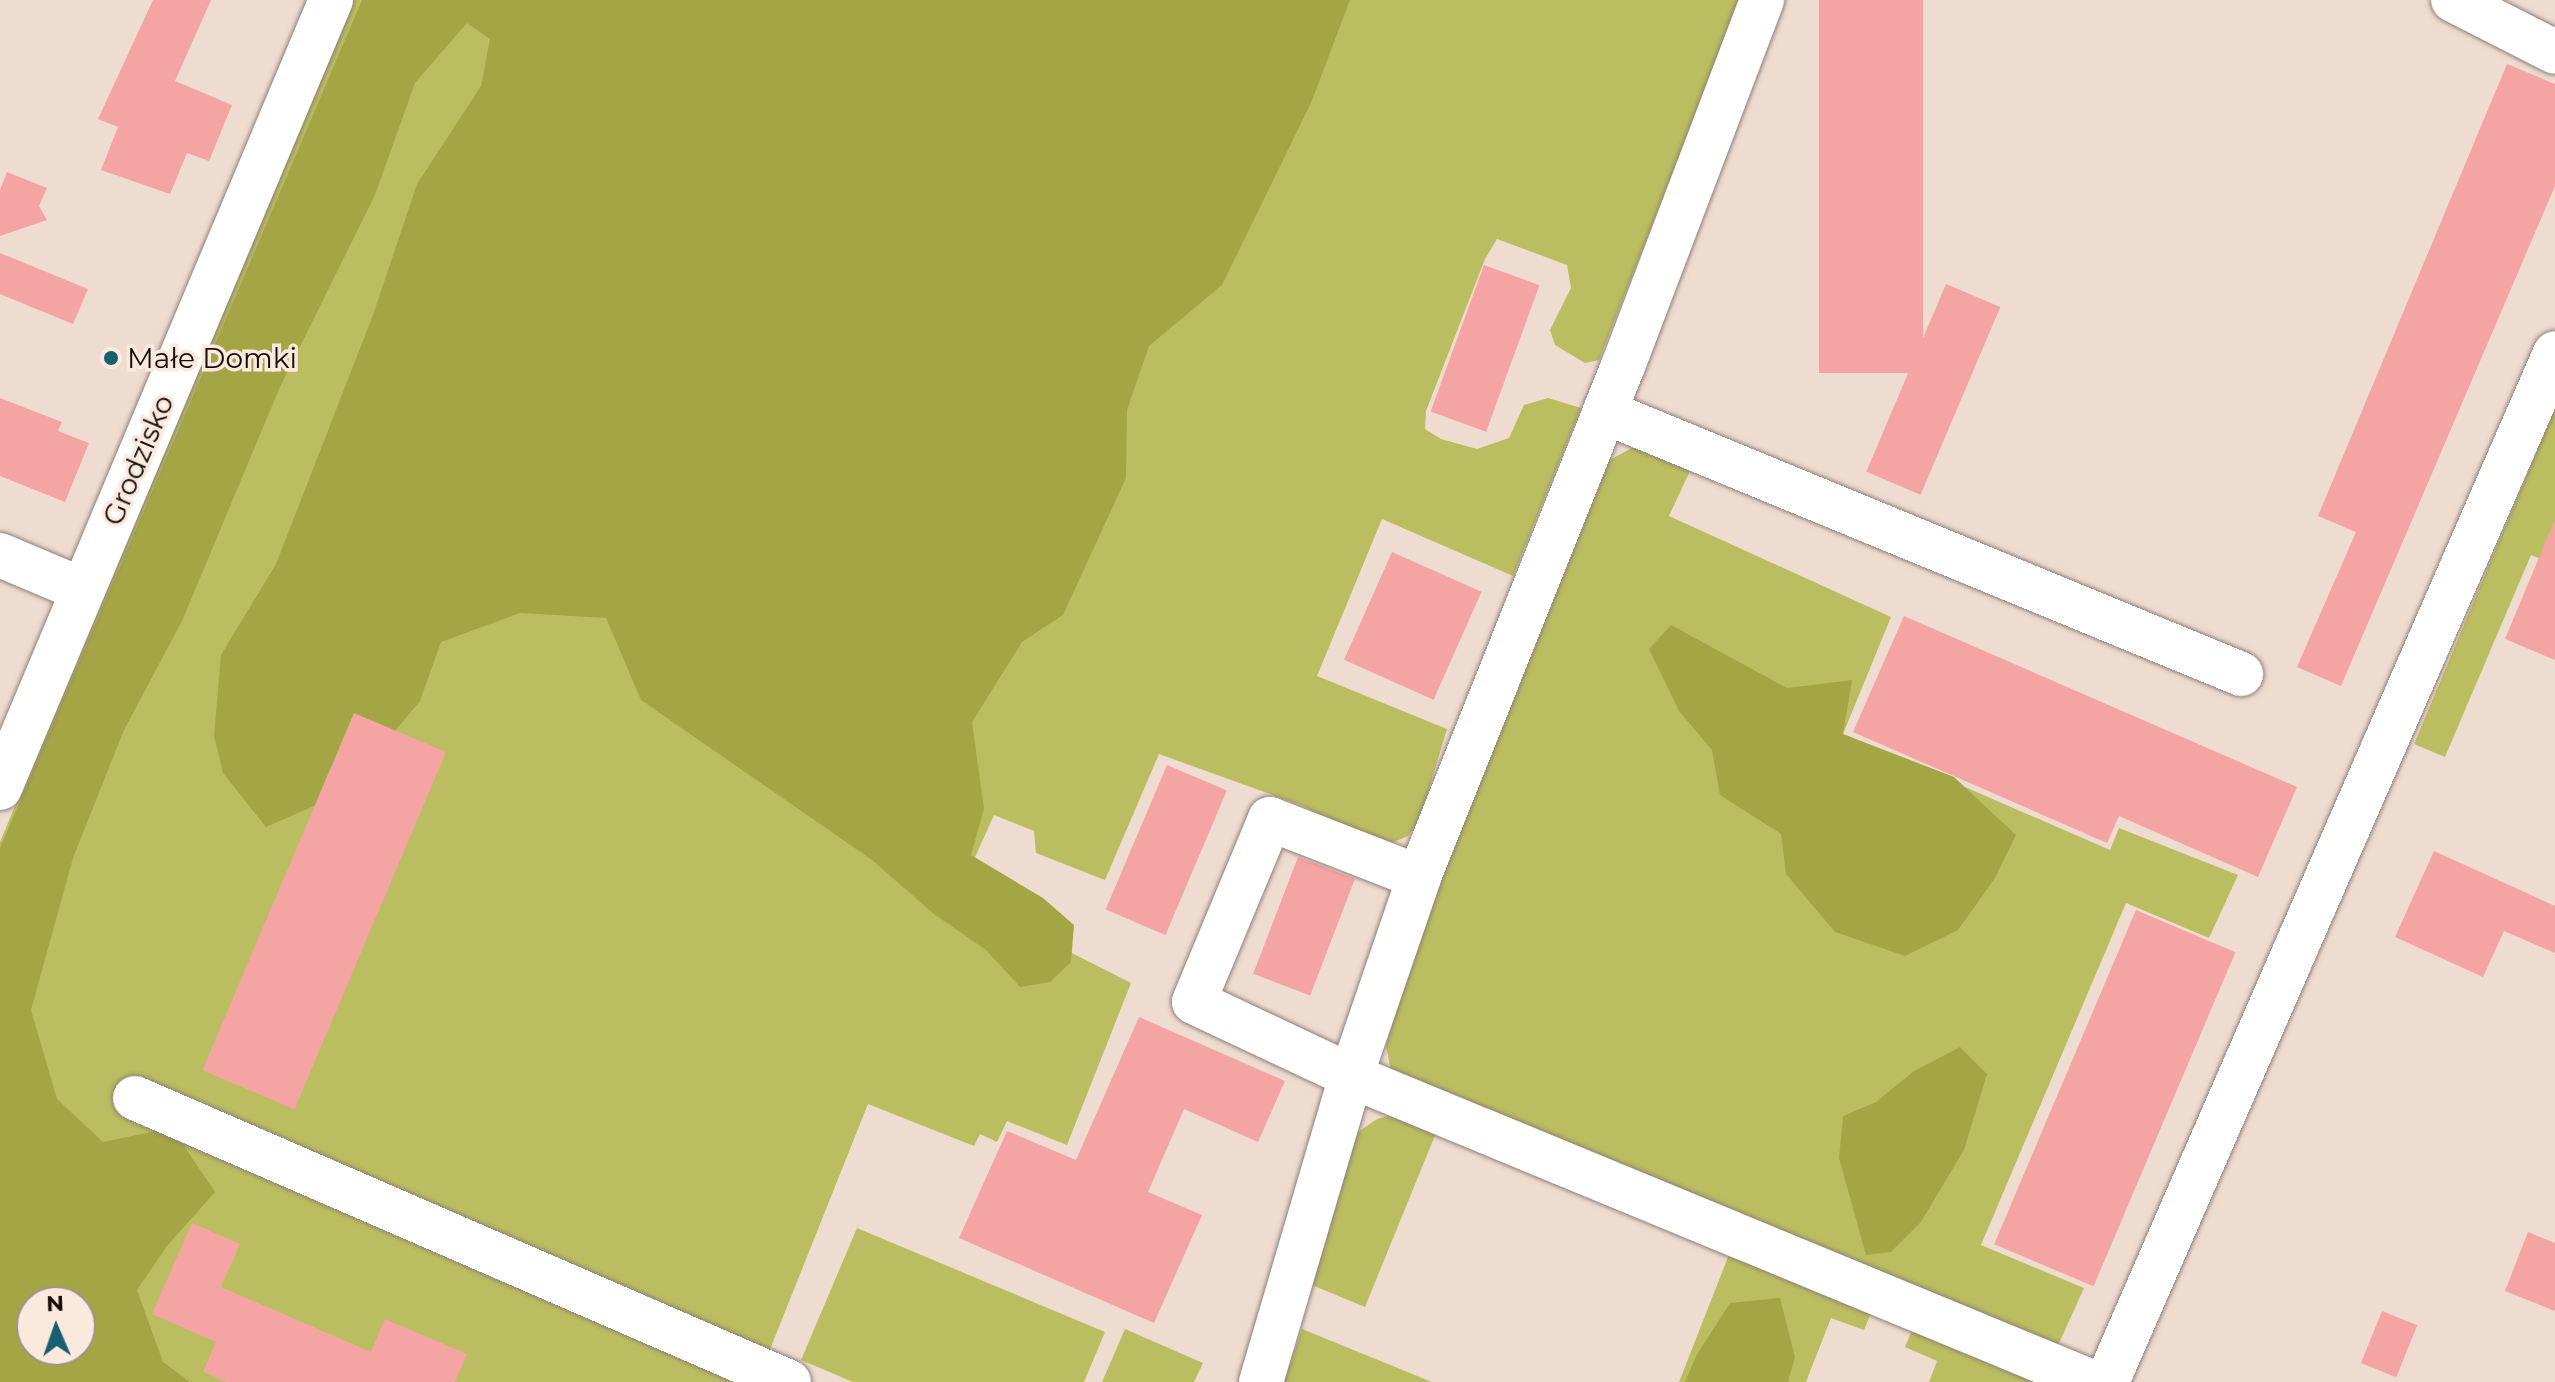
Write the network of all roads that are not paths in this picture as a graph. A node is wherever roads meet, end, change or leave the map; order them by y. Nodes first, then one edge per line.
1 (331, 0) edge
2 (1762, 0) edge
3 (2453, 0) edge
4 (2555, 52) edge
5 (2555, 353) edge
6 (1605, 412) junction
7 (0, 555) edge
8 (83, 590) junction
9 (2241, 674) dead end
10 (0, 788) edge
11 (1419, 877) junction
12 (1351, 1076) junction
13 (135, 1098) dead end
14 (789, 1382) edge
15 (1261, 1382) edge
16 (2092, 1382) edge
17 (2107, 1382) edge

1 - 8 street, Grodzisko
2 - 6 street
3 - 4 street
5 - 17 street
6 - 9 street
6 - 11 street
7 - 8 street
8 - 10 street, Grodzisko
11 - 12 street
11 - 12 street
12 - 15 street
12 - 16 street
13 - 14 street

